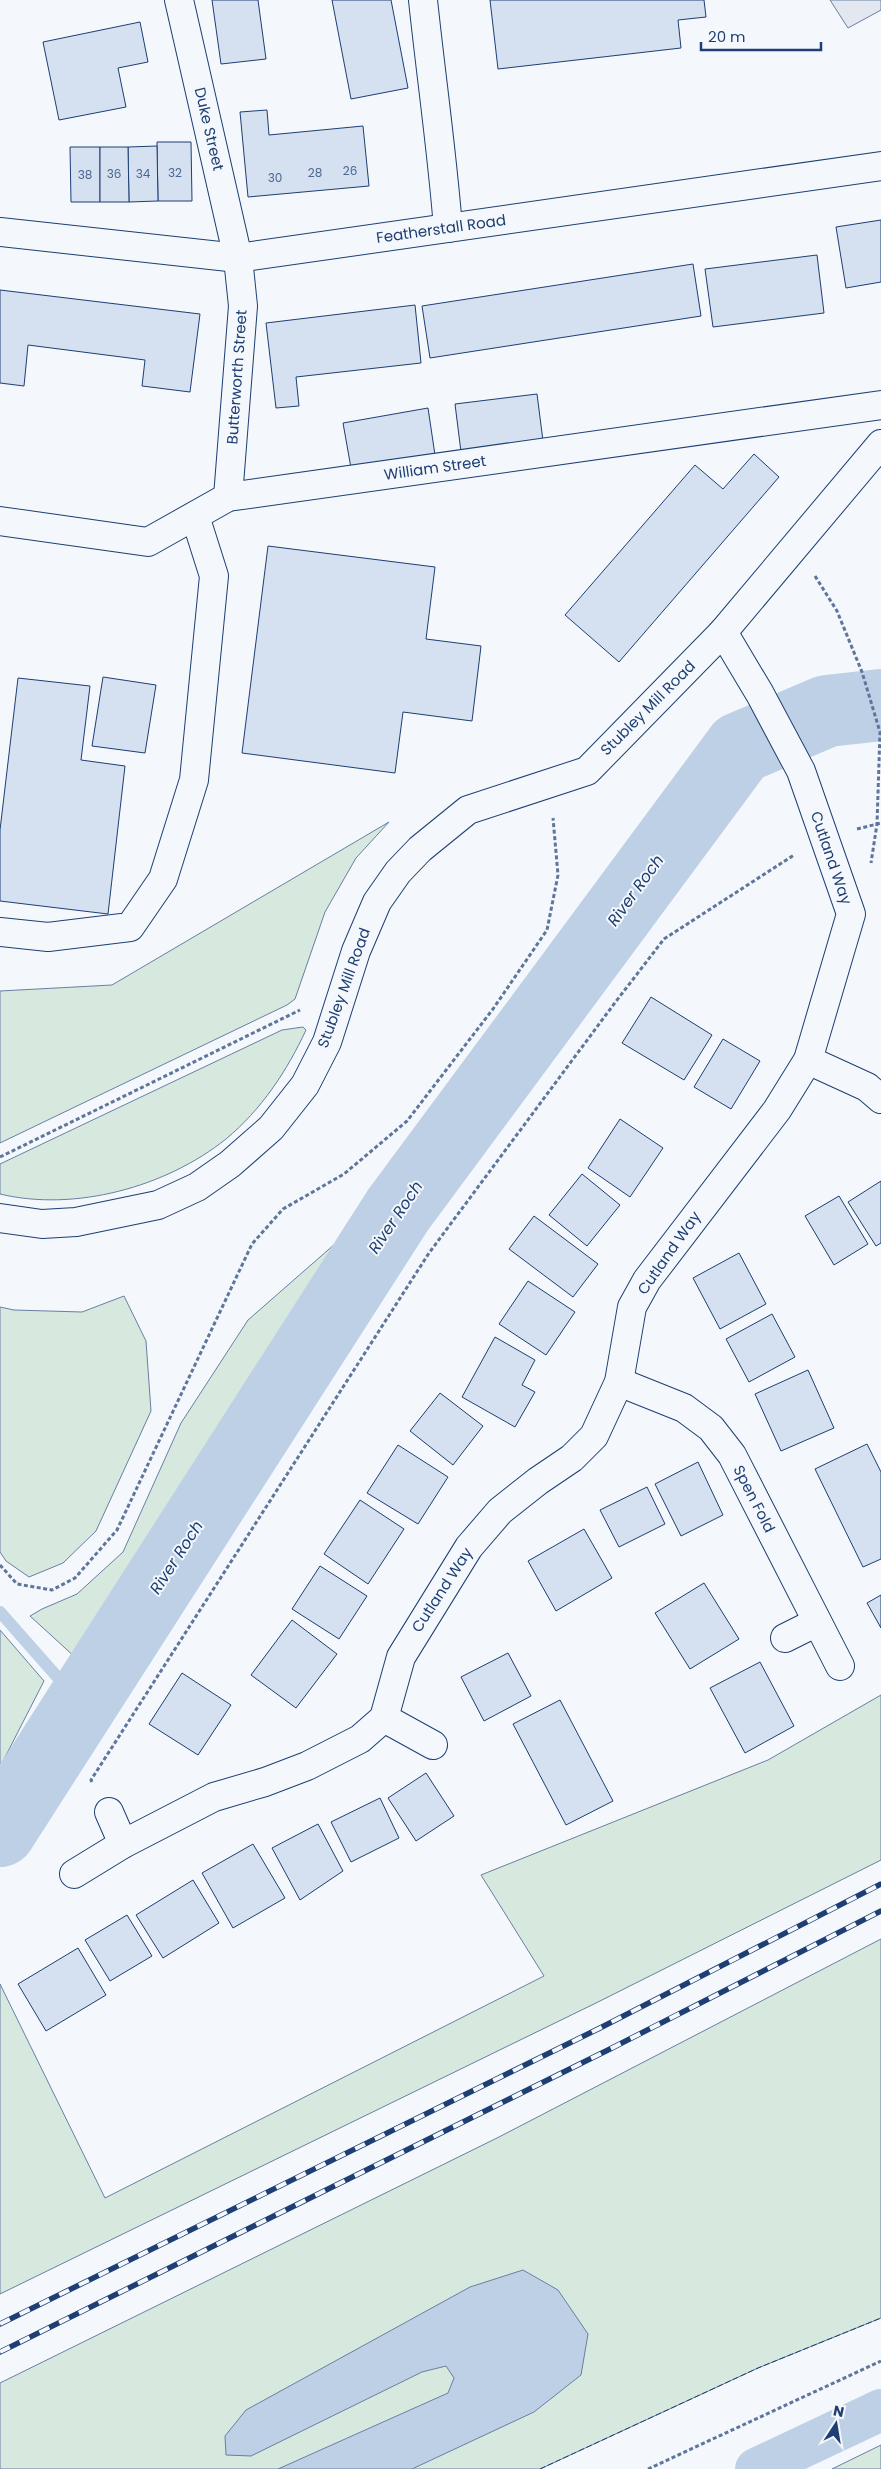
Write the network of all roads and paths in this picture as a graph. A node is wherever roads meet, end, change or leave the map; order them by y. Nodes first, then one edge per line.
1 (179, 0) edge
2 (424, 0) edge
3 (881, 166) edge
4 (448, 228) junction
5 (0, 232) edge
6 (238, 258) junction
7 (881, 404) edge
8 (881, 444) edge
9 (228, 497) junction
10 (195, 516) junction
11 (0, 521) edge
12 (796, 546) junction
13 (723, 632) junction
14 (880, 732) edge
15 (550, 783) junction
16 (824, 838) junction
17 (851, 914) junction
18 (0, 932) edge
19 (302, 1009) dead end
20 (808, 1060) junction
21 (881, 1099) edge
22 (0, 1157) edge
23 (0, 1218) edge
24 (619, 1382) junction
25 (0, 1565) edge
26 (817, 1622) junction
27 (785, 1638) dead end
28 (840, 1666) dead end
29 (384, 1718) junction
30 (433, 1745) dead end
31 (109, 1812) joint
32 (123, 1844) junction
33 (74, 1874) dead end
34 (881, 2360) edge
35 (648, 2469) edge

1 - 6 main road, Duke Street
2 - 4 main road
3 - 4 main road, Featherstall Road
4 - 6 main road, Featherstall Road
5 - 6 main road, Featherstall Road
6 - 9 main road, Butterworth Street
7 - 9 main road, William Street
8 - 12 main road, Stubley Mill Road
9 - 10 main road, William Street
10 - 11 main road, William Street
10 - 18 main road
12 - 13 main road, Stubley Mill Road
12 - 14 path
13 - 15 main road, Stubley Mill Road
13 - 16 main road, Cutland Way
14 - 17 path
15 - 23 main road, Stubley Mill Road
15 - 25 path
16 - 17 main road, Cutland Way
16 - 31 path
17 - 20 main road, Cutland Way
19 - 22 path
20 - 21 main road
20 - 24 main road, Cutland Way
24 - 26 main road, Spen Fold
24 - 29 main road, Cutland Way
26 - 27 main road
26 - 28 main road, Spen Fold
29 - 30 main road
29 - 32 main road
31 - 32 main road
32 - 33 main road
34 - 35 path

